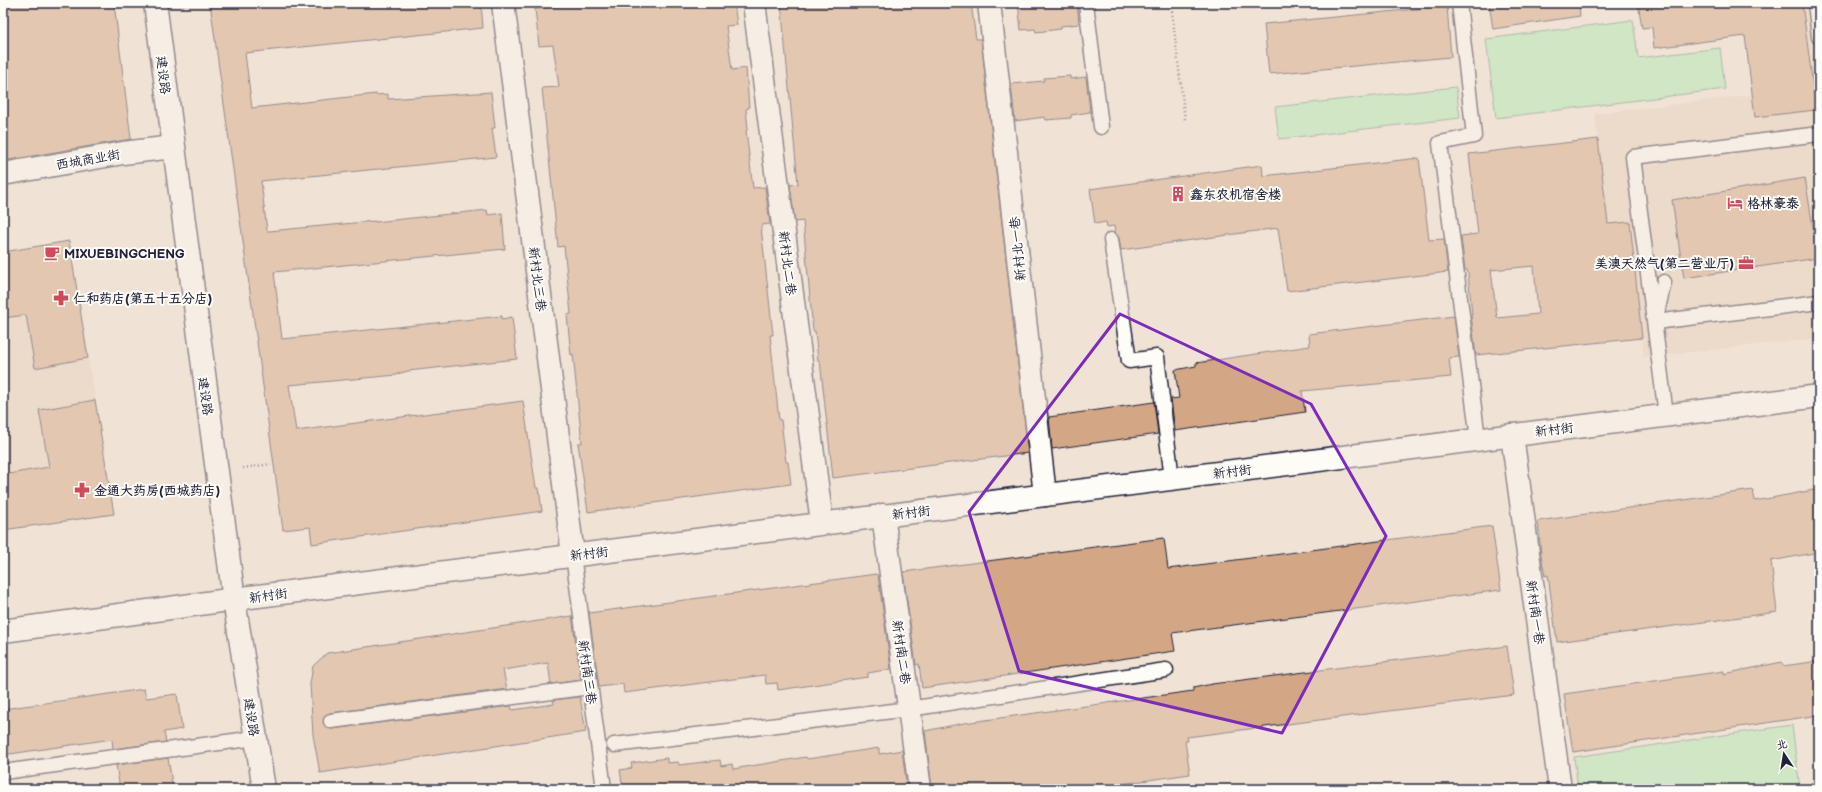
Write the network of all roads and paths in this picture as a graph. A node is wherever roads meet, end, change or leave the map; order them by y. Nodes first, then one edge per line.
1 (155, 3) edge
2 (503, 3) edge
3 (754, 3) edge
4 (989, 3) edge
5 (1086, 3) edge
6 (1171, 3) edge
7 (1459, 3) edge
8 (1815, 3) edge
9 (1819, 38) edge
10 (1185, 120) dead end
11 (1101, 127) dead end
12 (1819, 134) edge
13 (173, 147) junction
14 (3, 174) edge
15 (1111, 240) dead end
16 (1664, 282) dead end
17 (1819, 302) edge
18 (1655, 322) junction
19 (1819, 396) edge
20 (1666, 415) junction
21 (1512, 434) junction
22 (1478, 439) junction
23 (1172, 479) junction
24 (1045, 495) junction
25 (883, 515) junction
26 (822, 523) junction
27 (573, 555) junction
28 (234, 600) junction
29 (3, 631) edge
30 (1166, 670) dead end
31 (590, 687) junction
32 (909, 709) junction
33 (331, 720) dead end
34 (256, 738) junction
35 (614, 745) dead end
36 (3, 772) edge
37 (264, 789) edge
38 (604, 789) edge
39 (920, 789) edge
40 (1560, 789) edge

1 - 13 street, 建设路
2 - 27 street, 新村北三巷
3 - 26 street, 新村北二巷
4 - 24 street, 新村北一巷
5 - 11 lane
6 - 10 path
7 - 22 lane
8 - 9 lane
12 - 18 lane
13 - 14 street, 西城商业街
13 - 28 street, 建设路
15 - 23 lane
16 - 18 lane
17 - 18 lane
18 - 20 lane
19 - 20 street, 新村街
20 - 21 street, 新村街
21 - 22 street, 新村街
21 - 40 street, 新村南一巷
22 - 23 street, 新村街
23 - 24 street, 新村街
24 - 25 street, 新村街
25 - 26 street, 新村街
25 - 32 street, 新村南二巷
26 - 27 street, 新村街
27 - 28 street, 新村街
27 - 31 lane, 新村南三巷
28 - 29 street, 新村街
28 - 34 street, 建设路
30 - 32 lane
31 - 33 lane
31 - 38 lane, 新村南三巷
32 - 35 lane
32 - 39 street, 新村南二巷
34 - 36 lane
34 - 37 street, 建设路

